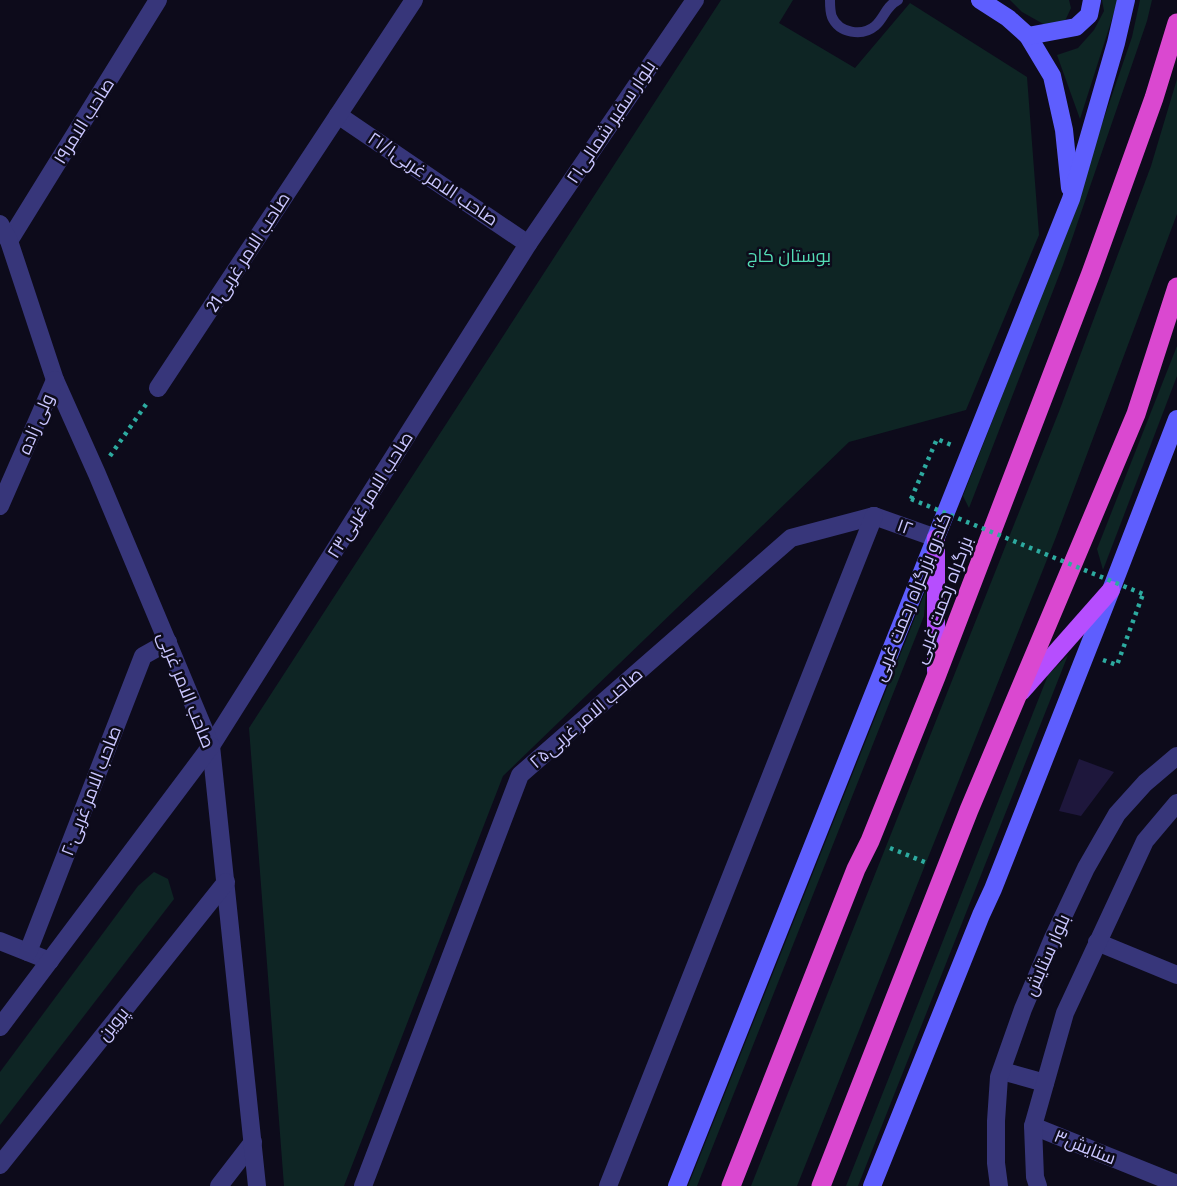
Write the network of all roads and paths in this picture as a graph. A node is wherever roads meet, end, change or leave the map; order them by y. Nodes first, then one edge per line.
1 (158, 0) edge
2 (414, 0) edge
3 (695, 0) edge
4 (830, 0) edge
5 (898, 0) edge
6 (980, 0) edge
7 (1092, 0) edge
8 (1126, 0) edge
9 (1177, 23) edge
10 (1028, 36) junction
11 (338, 115) junction
12 (1071, 198) junction
13 (0, 223) edge
14 (9, 241) junction
15 (528, 244) junction
16 (1177, 287) edge
17 (55, 380) junction
18 (158, 388) joint
19 (1177, 419) edge
20 (937, 439) dead end
21 (97, 474) junction
22 (0, 506) edge
23 (874, 516) junction
24 (936, 538) junction
25 (1111, 590) junction
26 (168, 642) junction
27 (1117, 665) dead end
28 (936, 677) junction
29 (1016, 698) junction
30 (211, 746) junction
31 (1176, 754) edge
32 (1177, 803) edge
33 (870, 841) junction
34 (945, 870) junction
35 (226, 883) junction
36 (0, 941) edge
37 (1097, 942) junction
38 (28, 952) junction
39 (50, 961) junction
40 (1177, 975) edge
41 (0, 1027) edge
42 (1002, 1070) junction
43 (1045, 1083) junction
44 (1033, 1126) junction
45 (253, 1142) junction
46 (0, 1165) edge
47 (1177, 1184) edge
48 (219, 1186) edge
49 (257, 1186) edge
50 (363, 1186) edge
51 (608, 1186) edge
52 (677, 1186) edge
53 (731, 1186) edge
54 (821, 1186) edge
55 (872, 1186) edge
56 (999, 1186) edge
57 (1038, 1186) edge

1 - 14 street, صاحب الامر۱۹
2 - 11 street, 21صاحب الامر غربی
3 - 15 street, بلوار سفیر شمالی۲۱
4 - 5 lane
6 - 10 main road
7 - 10 main road
8 - 12 main road, کندرو بزرگراه رحمت غربی
9 - 28 highway, بزرگراه رحمت غربی
10 - 12 main road
11 - 15 street, صاحب الامر غربی۲۱/۱
11 - 18 street, 21صاحب الامر غربی
12 - 24 main road, کندرو بزرگراه رحمت غربی
13 - 14 street, صاحب الامر غربی
14 - 17 street, صاحب الامر غربی
15 - 30 street, صاحب الامر غربی۲۳
16 - 29 highway
17 - 21 street, صاحب الامر غربی
17 - 22 street, ولی زاده
18 - 21 path
19 - 25 main road
20 - 27 path, bridge
21 - 26 street, صاحب الامر غربی
23 - 24 street, ۱۲
23 - 50 street, صاحب الامر غربی۲۵
23 - 51 street
24 - 28 main road
24 - 52 main road, کندرو بزرگراه رحمت غربی
25 - 29 main road
25 - 55 main road
26 - 30 street, صاحب الامر غربی
26 - 38 street, صاحب الامر غربی۲۰
28 - 33 highway, بزرگراه رحمت غربی
29 - 34 highway
30 - 35 street, صاحب الامر غربی
30 - 39 street
31 - 42 street, بلوار ستایش
32 - 37 street
33 - 34 path
33 - 53 highway, بزرگراه رحمت غربی
34 - 54 highway
35 - 45 street, صاحب الامر غربی
35 - 46 street, پروین
36 - 38 street
37 - 40 street
37 - 43 street
38 - 39 street
39 - 41 street
42 - 43 street
42 - 56 street, بلوار ستایش
43 - 44 street
44 - 47 street, ستایش۳
44 - 57 street
45 - 48 street
45 - 49 street, صاحب الامر غربی

